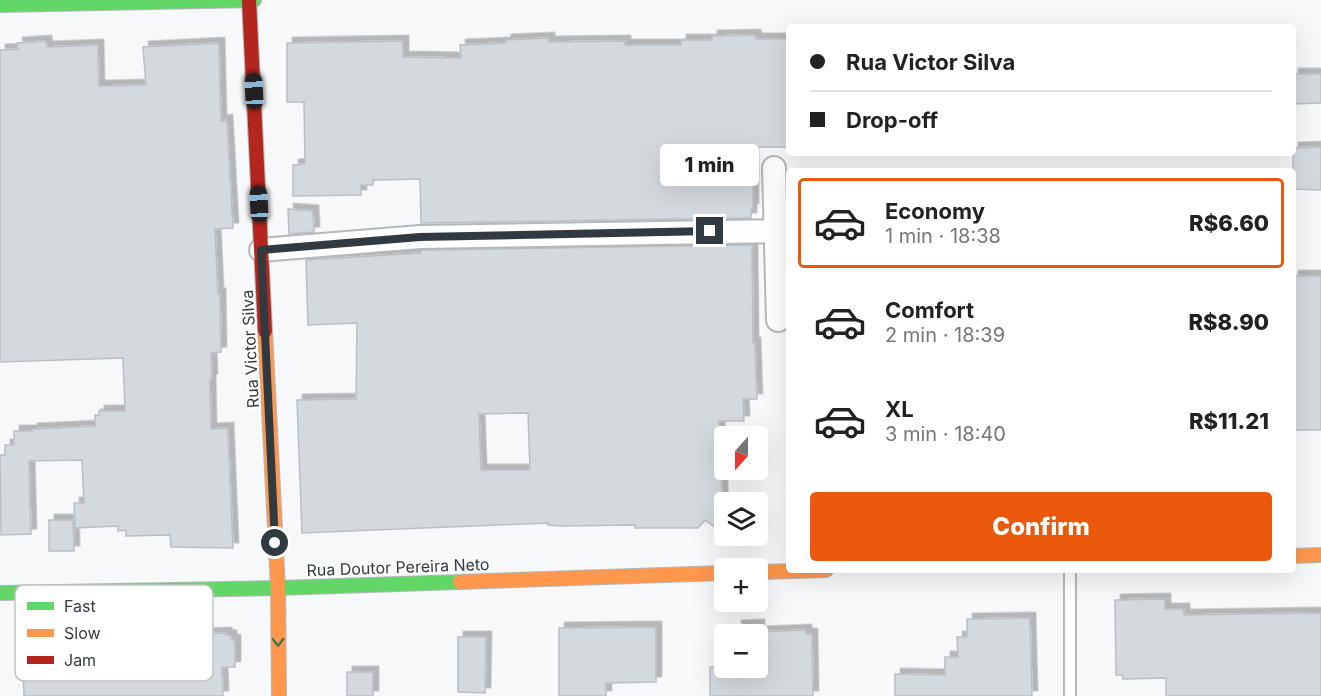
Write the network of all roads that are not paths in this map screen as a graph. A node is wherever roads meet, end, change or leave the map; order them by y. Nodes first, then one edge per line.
1 (252, 0) edge
2 (0, 5) edge
3 (774, 168) dead end
4 (775, 231) junction
5 (261, 250) junction
6 (778, 320) dead end
7 (1321, 555) edge
8 (1296, 556) edge
9 (786, 571) edge
10 (768, 572) edge
11 (714, 573) edge
12 (1070, 573) edge
13 (278, 588) junction
14 (213, 589) edge
15 (0, 593) edge
16 (15, 593) edge
17 (279, 696) edge
18 (1071, 696) edge

1 - 2 street
1 - 5 street, Rua Victor Silva
3 - 4 street
4 - 5 street
4 - 6 street
5 - 13 street, Rua Victor Silva
7 - 8 street
9 - 10 street
11 - 13 street, Rua Doutor Pereira Neto
12 - 18 lane
13 - 14 street, Rua Doutor Pereira Neto
13 -> 17 street, Rua Victor Silva
15 - 16 street, Rua Doutor Pereira Neto

